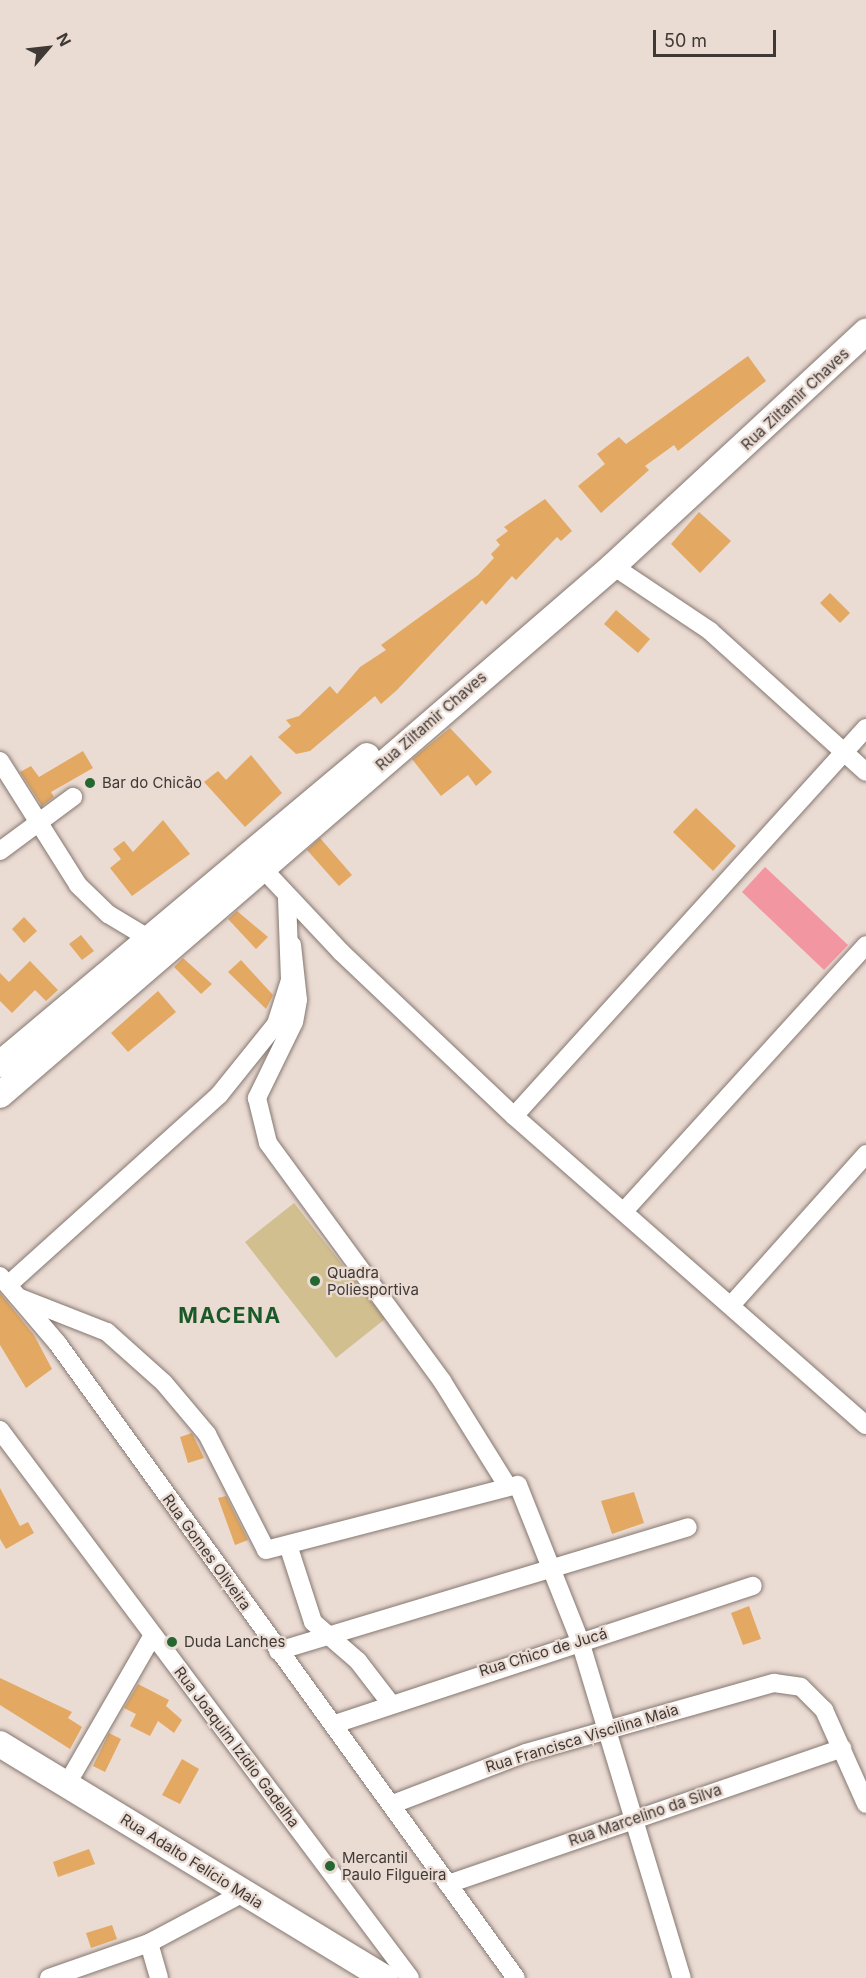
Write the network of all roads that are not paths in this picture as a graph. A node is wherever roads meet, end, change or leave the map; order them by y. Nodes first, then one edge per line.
1 (861, 336) edge
2 (613, 566) junction
3 (542, 616) junction
4 (866, 728) edge
5 (843, 750) junction
6 (0, 761) edge
7 (866, 772) edge
8 (73, 797) dead end
9 (308, 817) junction
10 (40, 819) junction
11 (0, 851) edge
12 (264, 870) junction
13 (287, 898) junction
14 (148, 938) junction
15 (292, 945) junction
16 (866, 945) edge
17 (2, 1059) edge
18 (0, 1095) edge
19 (514, 1116) junction
20 (866, 1154) edge
21 (625, 1210) junction
22 (9, 1286) edge
23 (733, 1303) junction
24 (866, 1425) edge
25 (0, 1430) edge
26 (506, 1485) junction
27 (688, 1527) dead end
28 (289, 1548) junction
29 (554, 1565) junction
30 (753, 1586) dead end
31 (153, 1635) junction
32 (328, 1636) junction
33 (580, 1641) junction
34 (278, 1651) junction
35 (391, 1704) junction
36 (335, 1724) junction
37 (608, 1728) junction
38 (0, 1744) edge
39 (842, 1748) junction
40 (67, 1784) junction
41 (393, 1804) junction
42 (866, 1804) edge
43 (635, 1818) junction
44 (448, 1884) junction
45 (243, 1893) junction
46 (149, 1943) junction
47 (49, 1978) edge
48 (159, 1978) edge
49 (385, 1978) edge
50 (410, 1978) edge
51 (516, 1978) edge
52 (682, 1978) edge

1 - 2 street, Rua Ziltamir Chaves
1 - 3 street, Rua Ziltamir Chaves
2 - 3 street, Rua Ziltamir Chaves
2 - 5 street
3 - 9 street, Rua Ziltamir Chaves
4 - 5 street
5 - 7 street
5 - 19 street
6 - 10 street
8 - 10 street
9 - 12 street, Rua Ziltamir Chaves
9 - 14 street, Rua Ziltamir Chaves
10 - 11 street
10 - 14 street
12 - 13 street
12 - 18 street, Rua Ziltamir Chaves
13 - 15 street
13 - 19 street
14 - 17 street, Rua Ziltamir Chaves
15 - 22 street
15 - 26 street
16 - 21 street
19 - 21 street
20 - 23 street
21 - 23 street
22 - 28 street
22 - 34 street, Rua Gomes Oliveira
23 - 24 street
25 - 31 street, Rua Joaquim Izídio Gadelha
26 - 28 street
26 - 29 street
27 - 29 street
28 - 32 street
29 - 32 street
29 - 33 street
30 - 33 street, Rua Chico de Jucá
31 - 40 street
31 - 50 street, Rua Joaquim Izídio Gadelha
32 - 34 street
32 - 35 street
33 - 35 street, Rua Chico de Jucá
33 - 37 street
34 - 36 street, Rua Gomes Oliveira
35 - 36 street, Rua Chico de Jucá
36 - 41 street, Rua Gomes Oliveira
37 - 39 street, Rua Francisca Viscilina Maia
37 - 41 street, Rua Francisca Viscilina Maia
37 - 43 street
38 - 40 street, Rua Adalto Felício Maia
39 - 42 street
39 - 43 street, Rua Marcelino da Silva
40 - 45 street, Rua Adalto Felício Maia
41 - 44 street, Rua Gomes Oliveira
43 - 44 street, Rua Marcelino da Silva
43 - 52 street
44 - 51 street, Rua Gomes Oliveira
45 - 46 street
45 - 49 street, Rua Adalto Felício Maia
46 - 47 street
46 - 48 street

